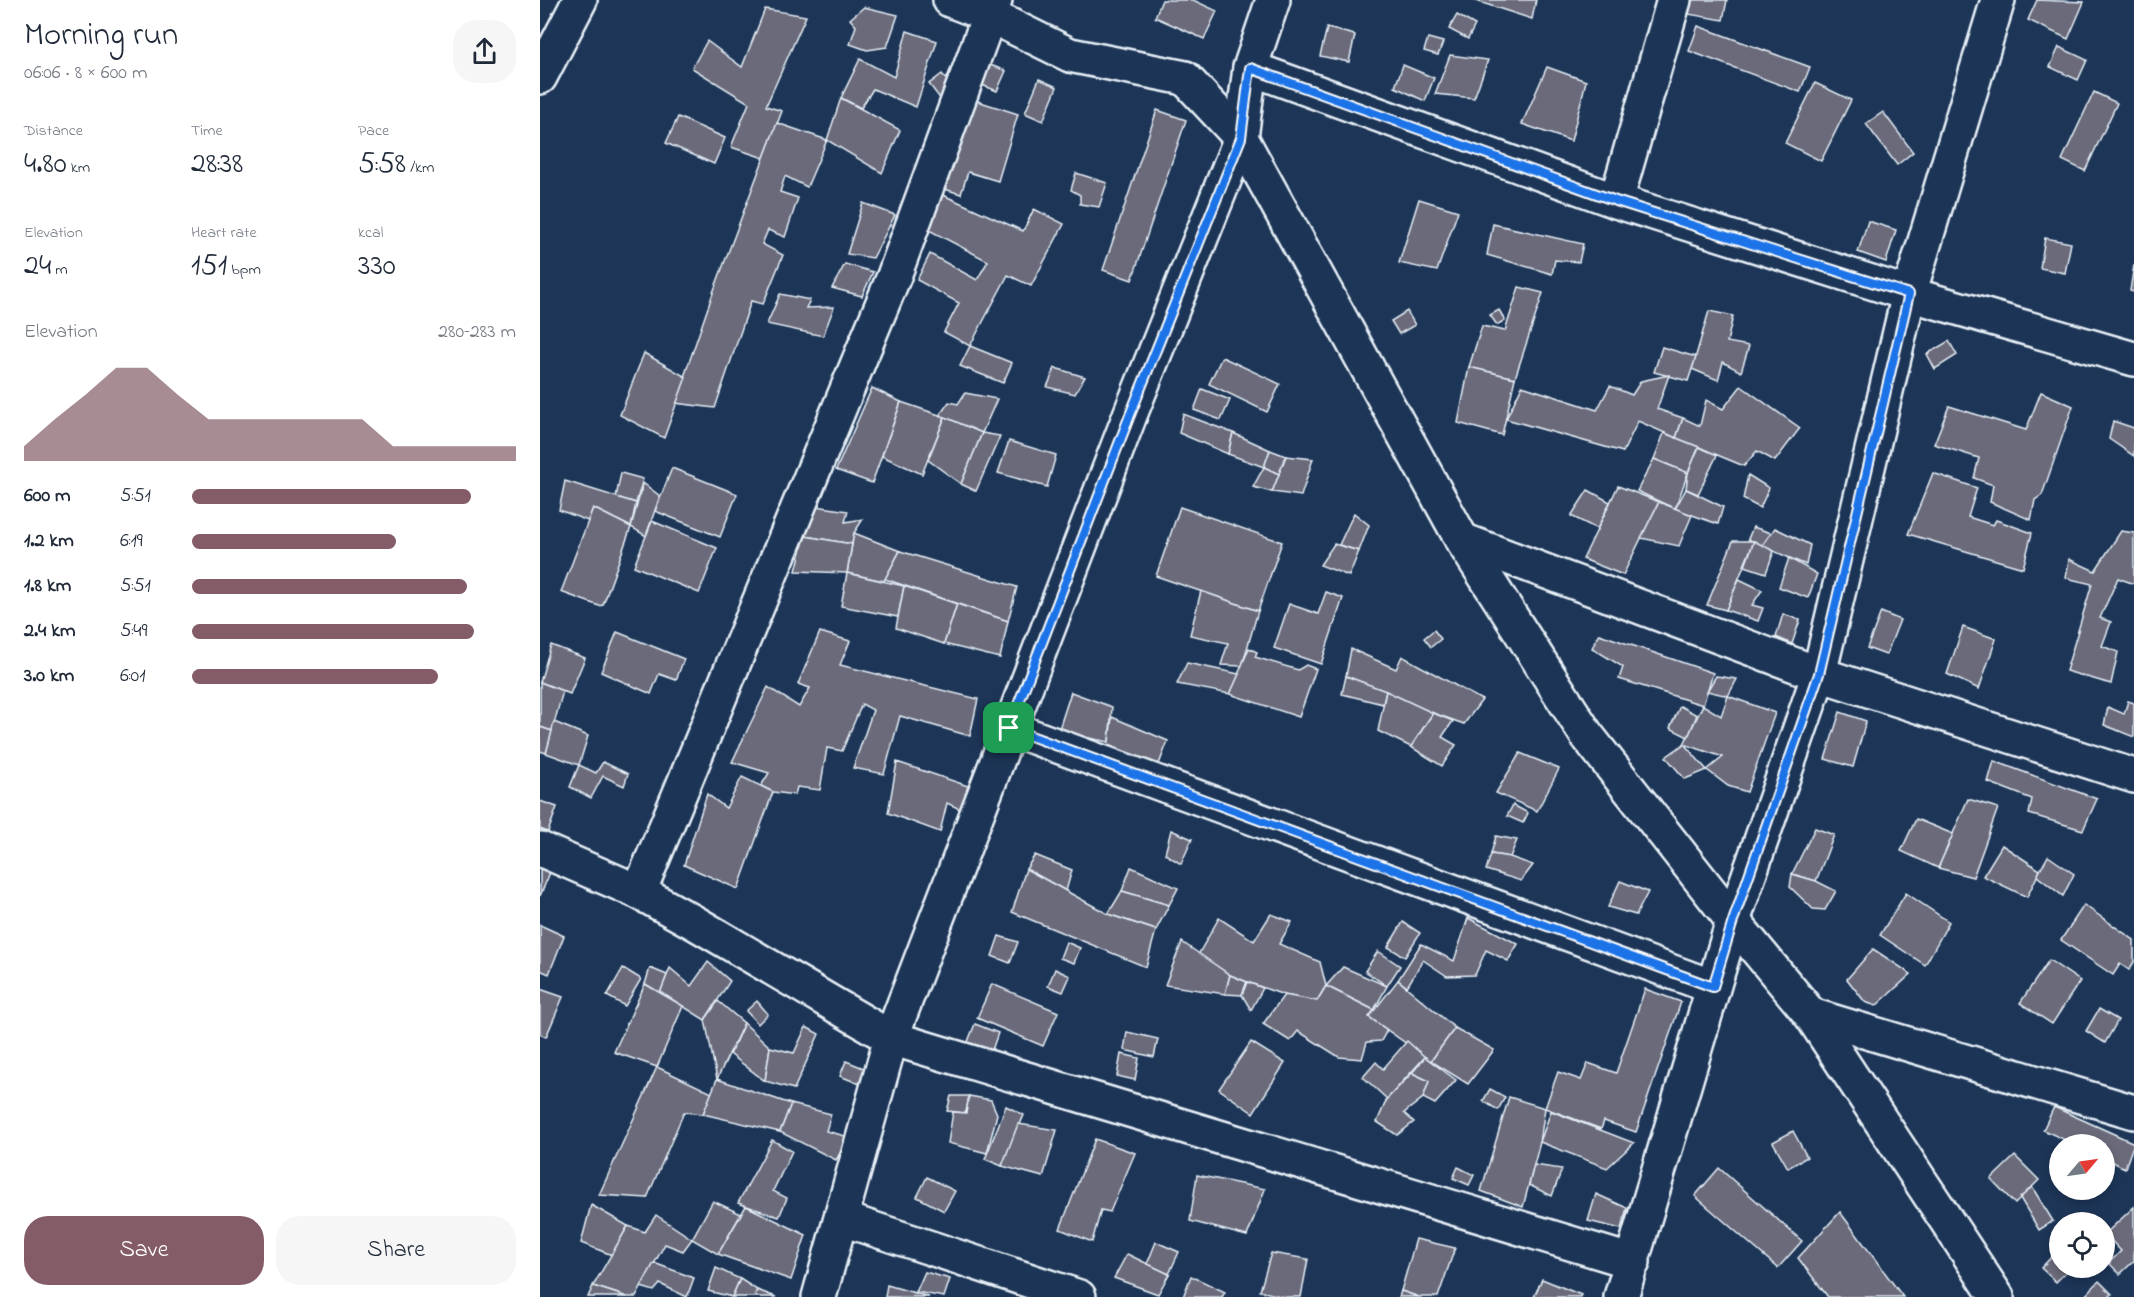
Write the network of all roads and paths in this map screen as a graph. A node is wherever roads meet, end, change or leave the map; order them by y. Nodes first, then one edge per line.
1 (580, 0) edge
2 (950, 0) edge
3 (1273, 0) edge
4 (1674, 0) edge
5 (1998, 0) edge
6 (992, 8) edge
7 (1250, 68) junction
8 (540, 77) edge
9 (1241, 138) junction
10 (1616, 201) junction
11 (1909, 294) junction
12 (2134, 359) edge
13 (1462, 540) junction
14 (1819, 674) junction
15 (1009, 728) junction
16 (2134, 776) edge
17 (540, 849) edge
18 (639, 892) junction
19 (1733, 921) junction
20 (1713, 987) junction
21 (1811, 1015) junction
22 (891, 1038) junction
23 (2134, 1112) edge
24 (843, 1219) junction
25 (1632, 1262) junction
26 (819, 1297) edge
27 (1079, 1297) edge
28 (1621, 1297) edge
29 (1997, 1297) edge

1 - 8 street
2 - 6 street
3 - 7 street
4 - 10 street
5 - 11 street
6 - 9 street
6 - 18 street
7 - 9 street
7 - 10 street
9 - 13 street
9 - 15 street
10 - 11 street
11 - 12 street
11 - 14 street
13 - 14 street
13 - 19 street
14 - 16 street
14 - 19 street
15 - 20 street
15 - 22 street
17 - 18 street
18 - 22 street
19 - 20 street
19 - 21 street
20 - 25 street
21 - 23 street
21 - 29 street
22 - 24 street
22 - 25 street
24 - 26 street
24 - 27 street
25 - 28 street

